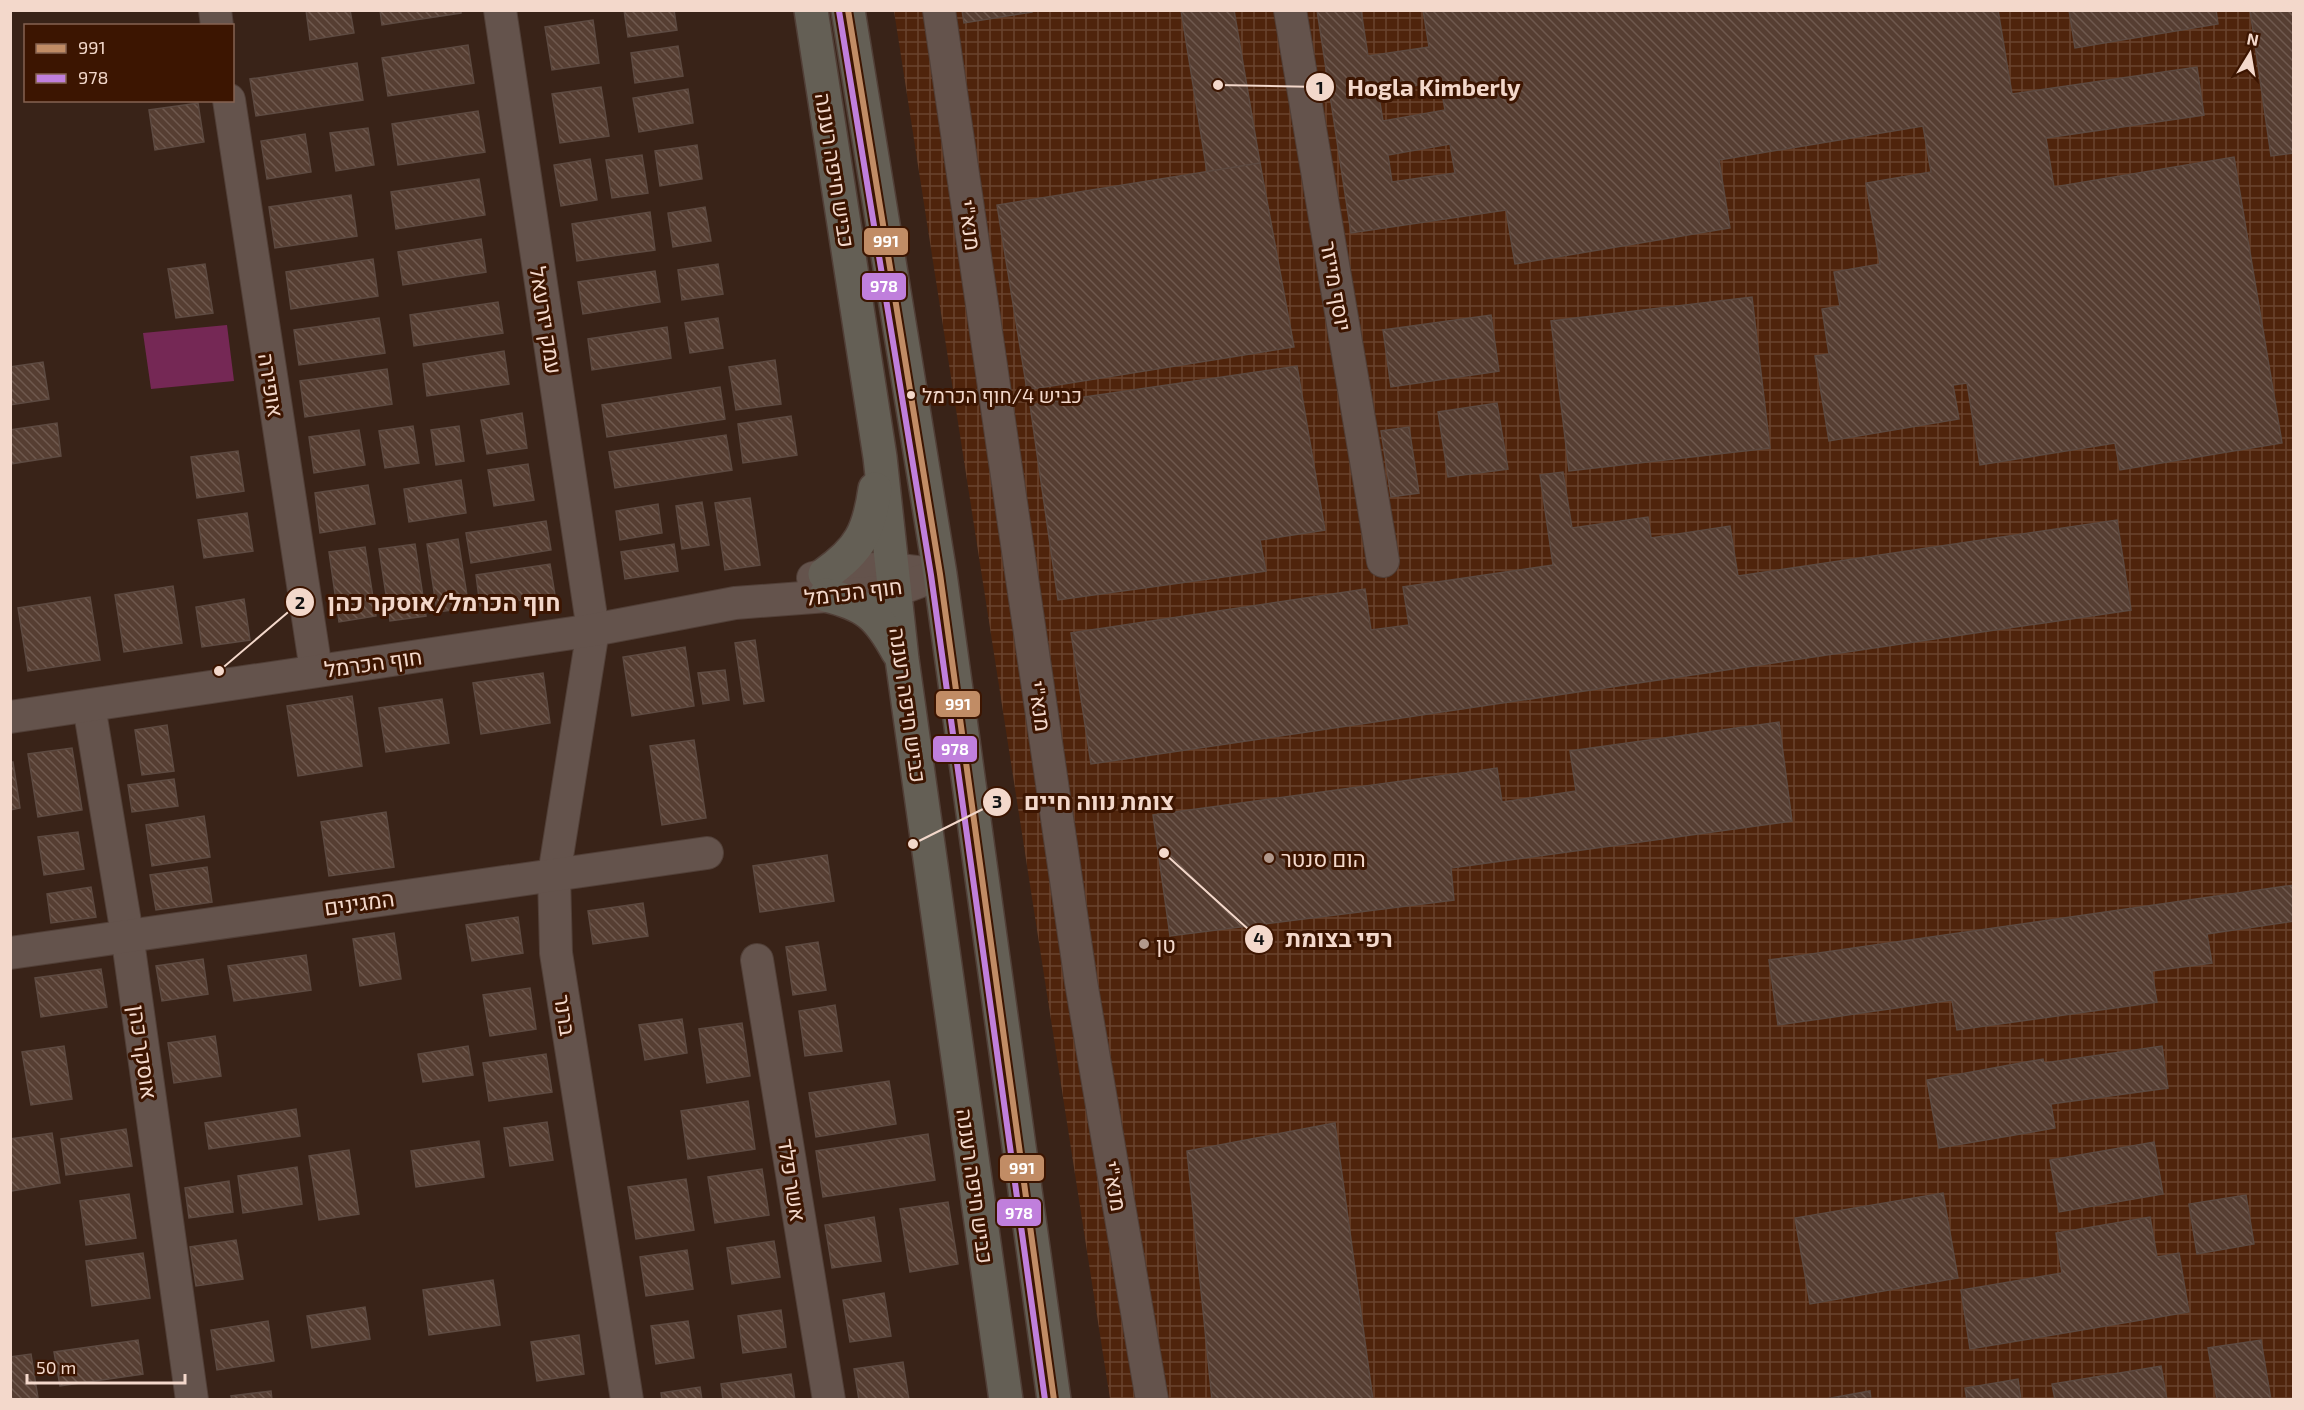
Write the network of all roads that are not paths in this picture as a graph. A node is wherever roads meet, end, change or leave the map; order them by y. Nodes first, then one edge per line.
1 (500, 10) edge
2 (811, 10) edge
3 (848, 10) edge
4 (939, 10) edge
5 (1290, 10) edge
6 (229, 102) edge
7 (880, 457) junction
8 (1383, 561) dead end
9 (940, 574) junction
10 (893, 580) junction
11 (825, 585) junction
12 (593, 630) junction
13 (902, 659) junction
14 (316, 670) junction
15 (89, 706) junction
16 (10, 717) edge
17 (707, 853) dead end
18 (554, 875) junction
19 (127, 934) junction
20 (10, 953) edge
21 (756, 960) dead end
22 (192, 1400) edge
23 (627, 1400) edge
24 (829, 1400) edge
25 (1006, 1400) edge
26 (1053, 1400) edge
27 (1152, 1400) edge

1 - 12 street, עמק יזרעאל
2 - 7 highway, כביש חיפה רעננה
3 - 9 highway, כביש חיפה רעננה
4 - 27 street, מנא"י
5 - 8 street, יוסף מייזר
6 - 14 street, אופירה
7 - 10 highway, כביש חיפה רעננה
7 - 11 highway
9 - 10 street, חוף הכרמל
9 - 26 highway, כביש חיפה רעננה
10 - 11 street, חוף הכרמל
10 - 13 highway, כביש חיפה רעננה
11 - 12 street, חוף הכרמל
11 - 13 highway
12 - 14 street, חוף הכרמל
12 - 18 street, ברנר
13 - 25 highway, כביש חיפה רעננה
14 - 15 street, חוף הכרמל
15 - 16 street, חוף הכרמל
15 - 19 street, אוסקר כהן
17 - 18 street, המגינים
18 - 19 street, המגינים
18 - 23 street, ברנר
19 - 20 street, המגינים
19 - 22 street, אוסקר כהן
21 - 24 street, אשר פלד

